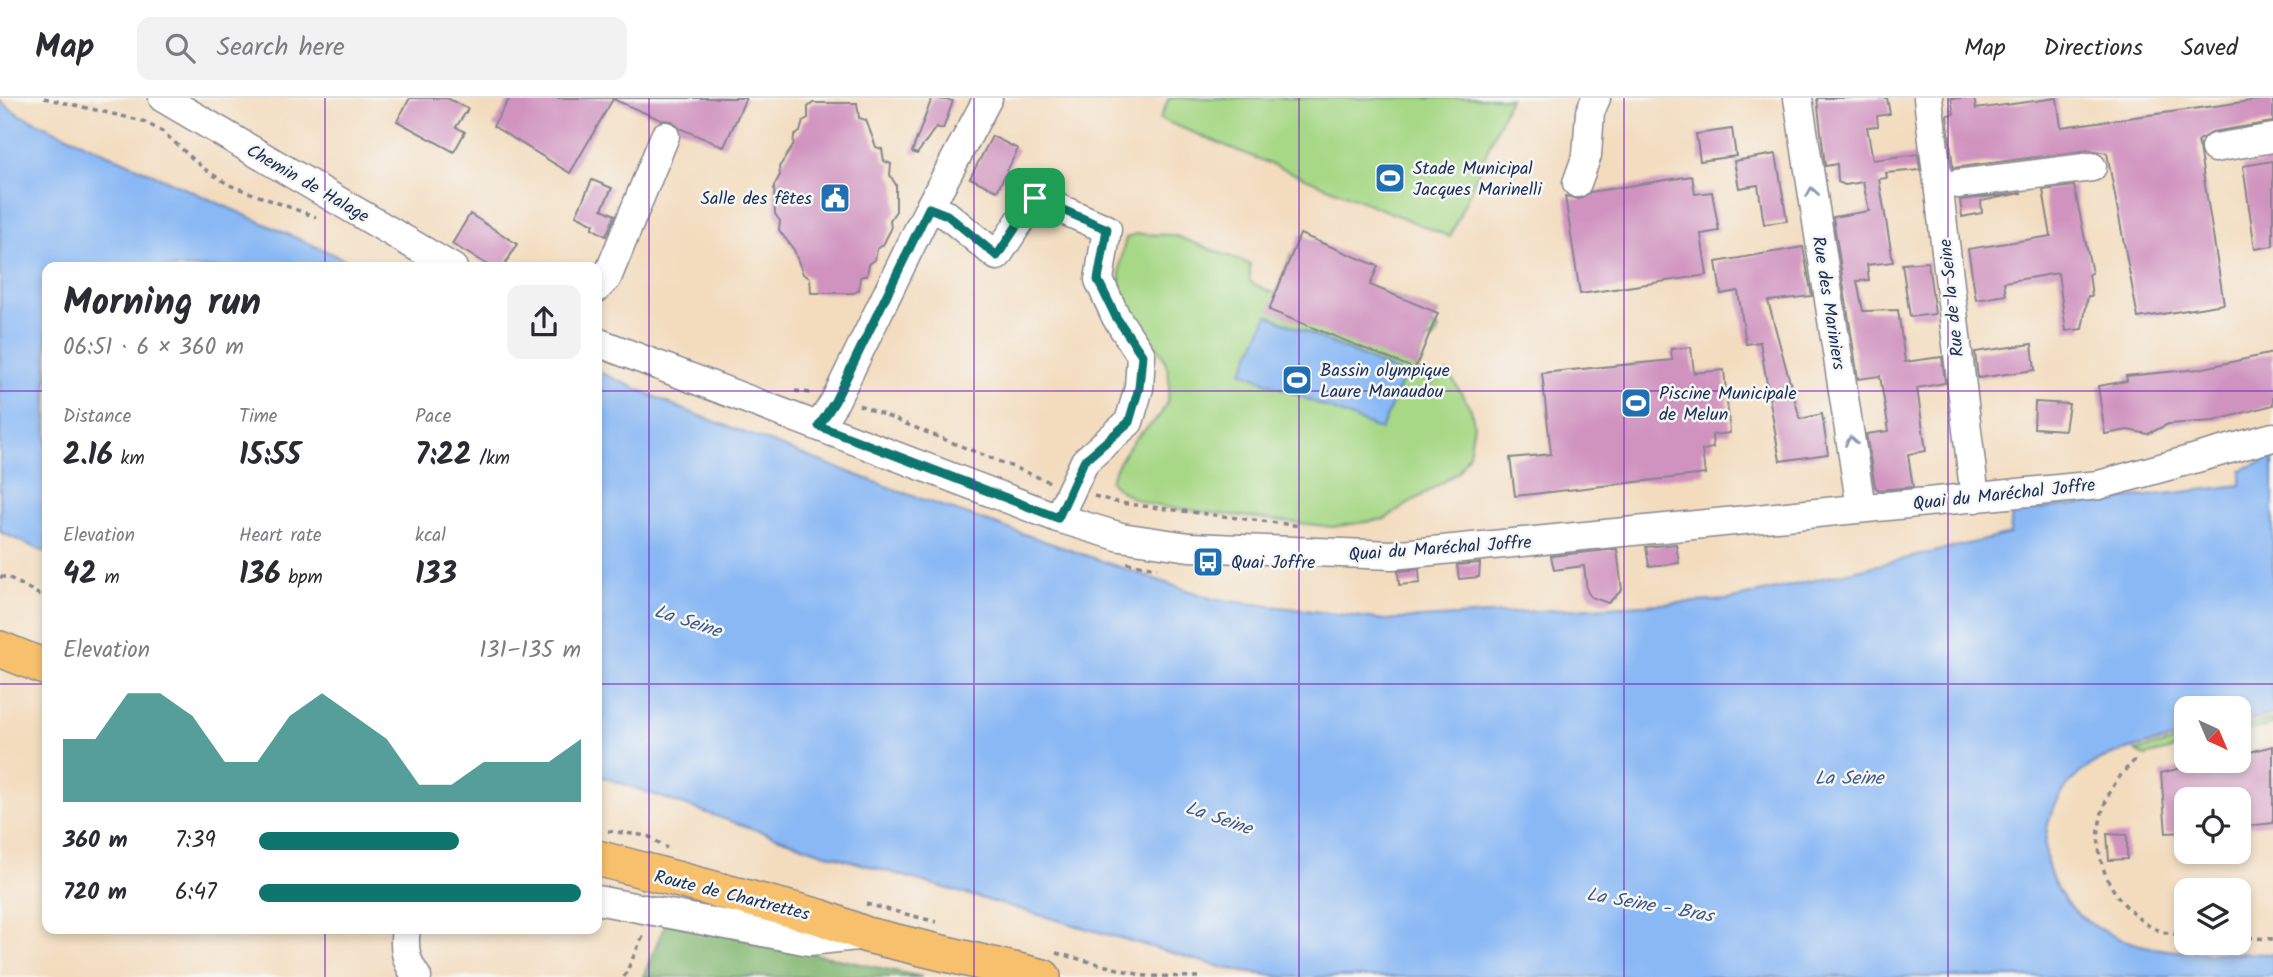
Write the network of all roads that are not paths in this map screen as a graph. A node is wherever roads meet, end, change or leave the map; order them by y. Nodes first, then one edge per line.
1 (163, 98) edge
2 (994, 98) edge
3 (1596, 98) edge
4 (1798, 98) edge
5 (1928, 98) edge
6 (981, 109) edge
7 (665, 136) dead end
8 (2273, 138) edge
9 (2215, 148) dead end
10 (2092, 167) dead end
11 (1577, 183) dead end
12 (1957, 184) dead end
13 (929, 208) junction
14 (443, 262) edge
15 (602, 283) edge
16 (602, 344) edge
17 (819, 426) junction
18 (2273, 437) edge
19 (1975, 498) junction
20 (1861, 508) junction
21 (1058, 518) junction
22 (0, 649) edge
23 (42, 666) edge
24 (602, 859) edge
25 (602, 901) edge
26 (405, 934) edge
27 (867, 935) junction
28 (1048, 965) edge
29 (418, 977) edge

1 - 14 street, Chemin de Halage
2 - 6 street
3 - 11 street
20 -> 4 street, Rue des Mariniers
5 - 19 street, Rue de la Seine
6 - 13 street
7 - 15 street
8 - 9 street
10 - 12 street
13 - 17 street
13 - 21 street
16 - 17 street, Quai du Maréchal Joffre
17 - 21 street, Quai du Maréchal Joffre
18 - 19 street, Quai du Maréchal Joffre
19 - 20 street, Quai du Maréchal Joffre
20 - 21 street, Quai du Maréchal Joffre
22 - 23 main road
24 - 27 main road, Route de Chartrettes
25 - 27 street
26 - 29 street
27 - 28 main road, Route de Chartrettes

